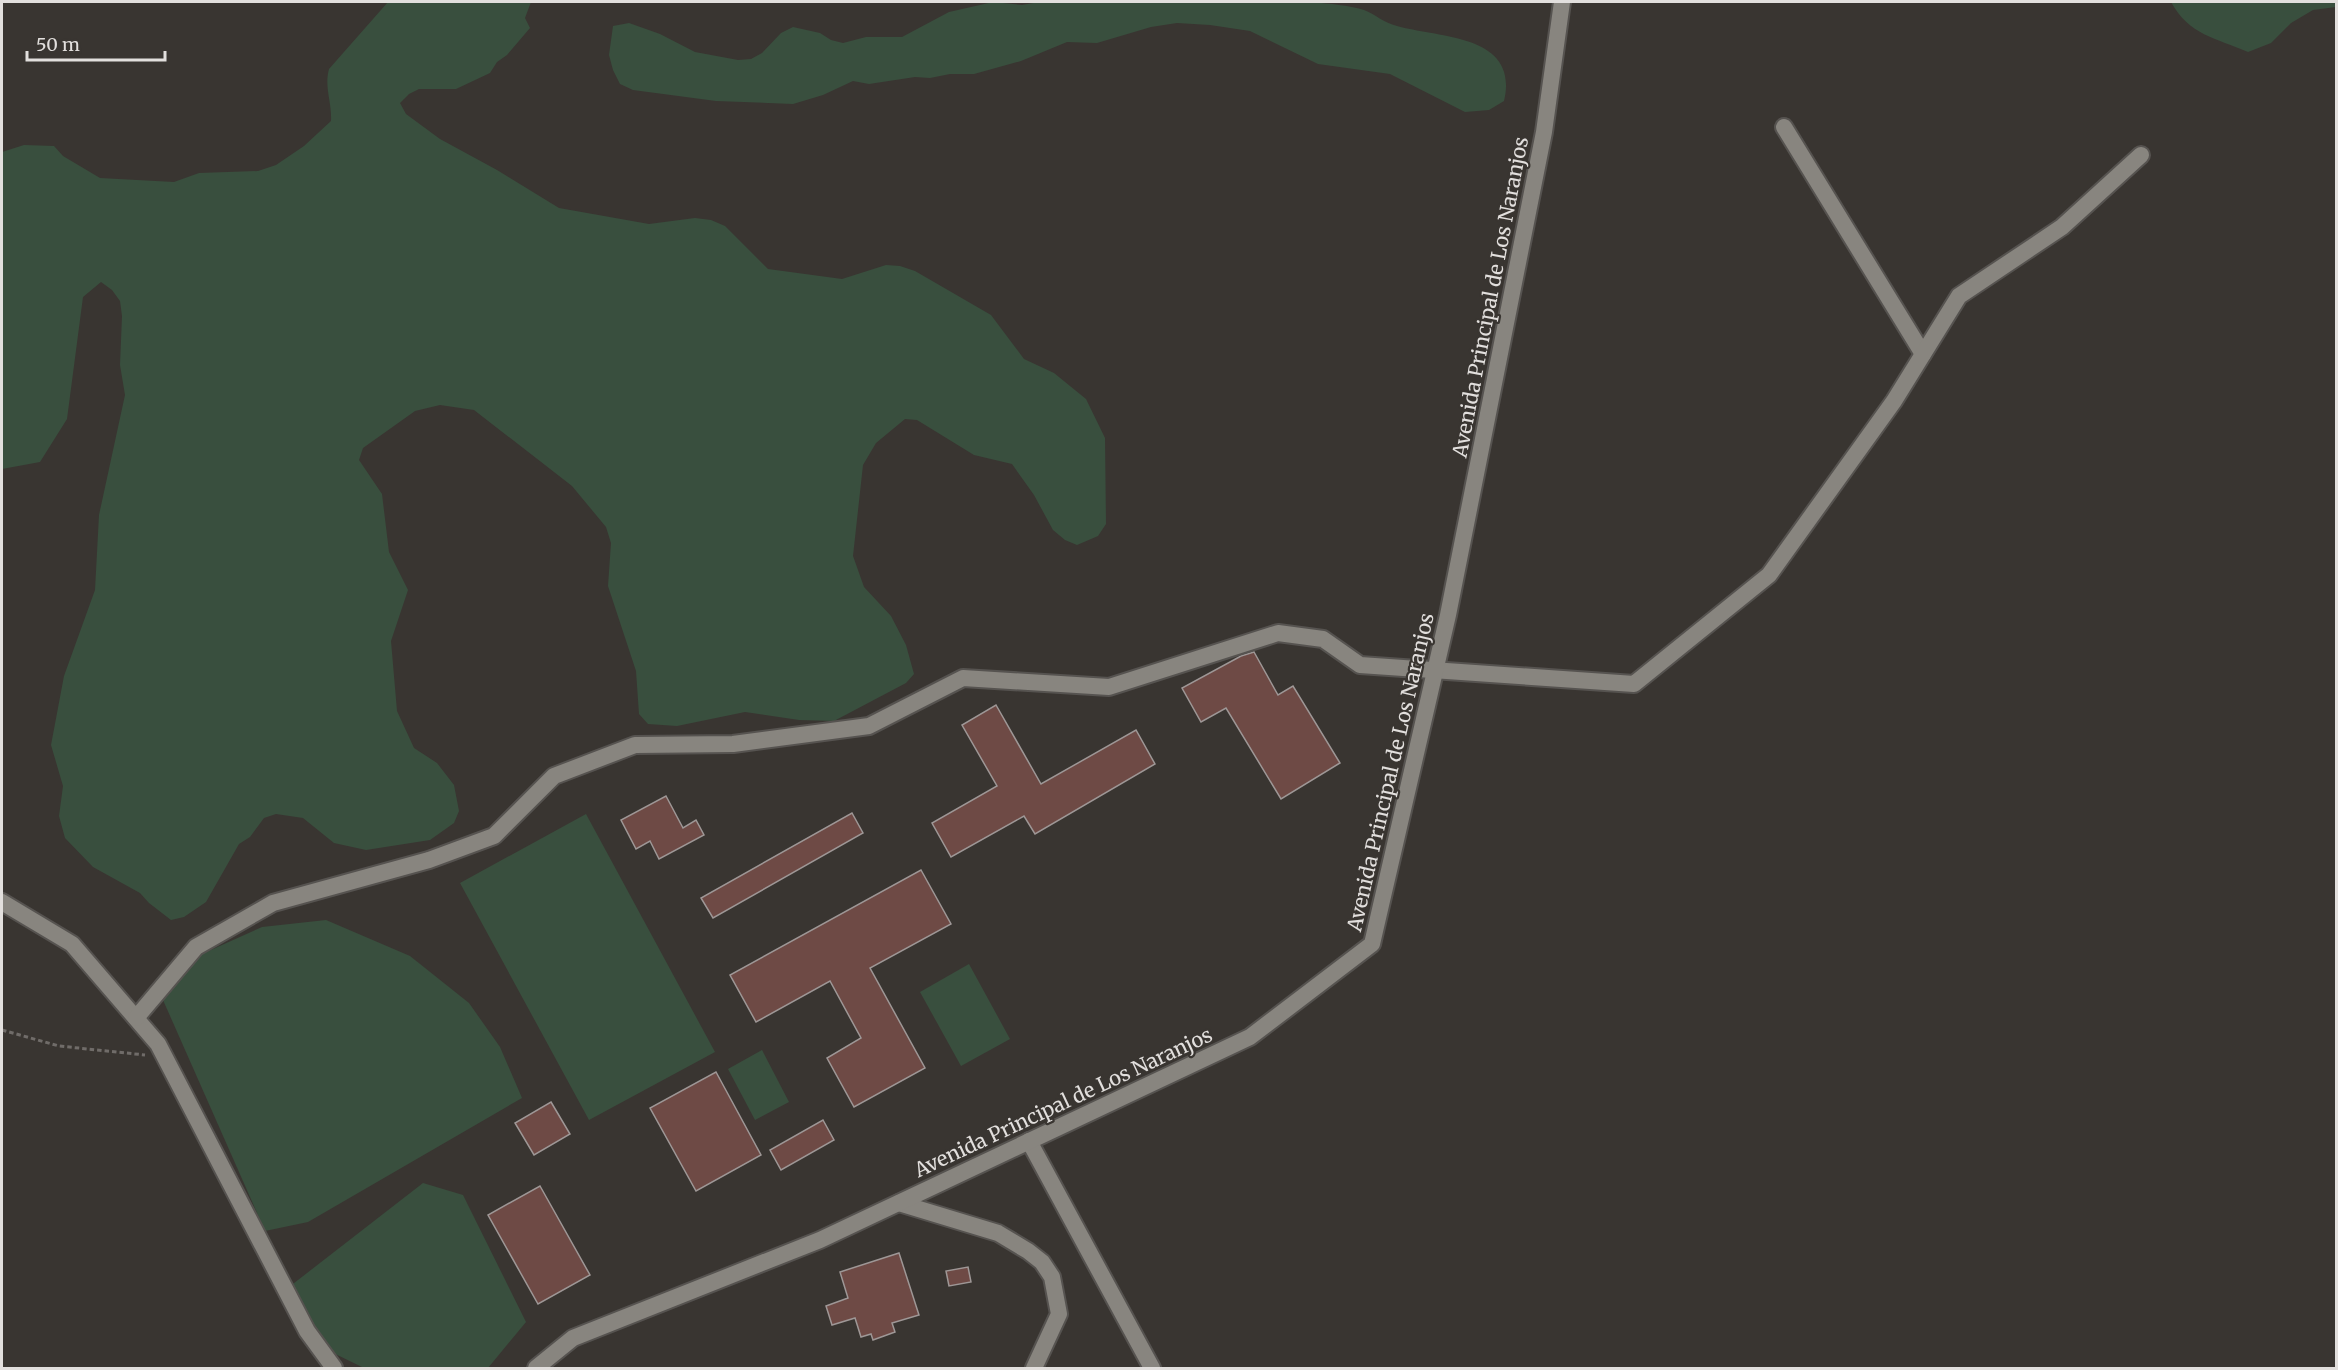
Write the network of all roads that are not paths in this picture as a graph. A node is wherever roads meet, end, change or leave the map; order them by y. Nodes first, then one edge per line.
1 (1562, 2) edge
2 (1784, 127) dead end
3 (2141, 155) dead end
4 (1923, 354) junction
5 (1435, 672) junction
6 (2, 902) edge
7 (136, 1018) junction
8 (1029, 1141) junction
9 (899, 1203) junction
10 (334, 1368) edge
11 (536, 1368) edge
12 (1035, 1368) edge
13 (1152, 1368) edge

1 - 5 street, Avenida Principal de Los Naranjos
2 - 4 street
3 - 4 street
4 - 5 street
5 - 7 street
5 - 8 street, Avenida Principal de Los Naranjos
6 - 7 street
7 - 10 street
8 - 9 street, Avenida Principal de Los Naranjos
8 - 13 street
9 - 11 street, Avenida Principal de Los Naranjos
9 - 12 street

